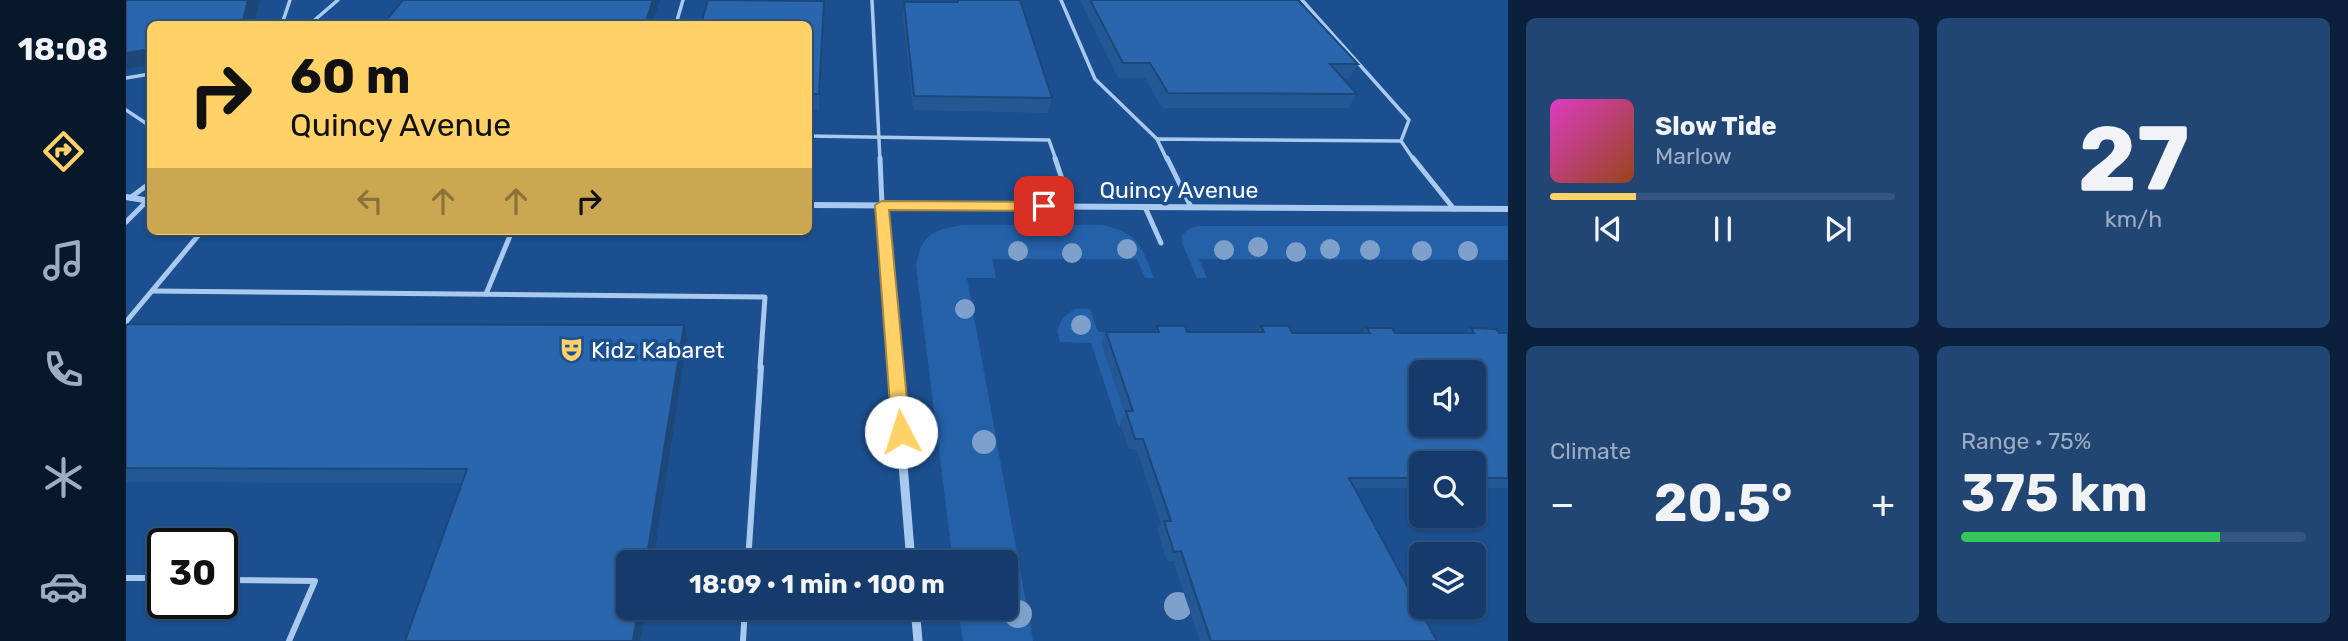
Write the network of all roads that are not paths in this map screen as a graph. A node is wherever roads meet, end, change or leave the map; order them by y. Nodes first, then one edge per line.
1 (290, 0) edge
2 (338, 0) edge
3 (683, 0) edge
4 (873, 0) edge
5 (1061, 0) edge
6 (1302, 0) edge
7 (283, 21) edge
8 (314, 21) edge
9 (677, 21) edge
10 (147, 74) edge
11 (126, 78) edge
12 (126, 110) edge
13 (147, 124) edge
14 (812, 136) edge
15 (879, 138) junction
16 (1157, 139) junction
17 (1401, 141) junction
18 (147, 185) edge
19 (128, 198) edge
20 (147, 201) edge
21 (147, 202) edge
22 (812, 205) edge
23 (882, 205) junction
24 (1071, 206) junction
25 (1145, 207) junction
26 (1191, 207) junction
27 (1454, 209) junction
28 (1508, 209) edge
29 (126, 222) edge
30 (199, 235) edge
31 (510, 235) edge
32 (1161, 243) dead end
33 (152, 291) junction
34 (486, 294) junction
35 (126, 322) edge
36 (749, 550) edge
37 (910, 550) edge
38 (126, 578) edge
39 (147, 578) edge
40 (238, 580) edge
41 (744, 620) edge
42 (916, 620) edge
43 (289, 641) edge
44 (743, 641) edge
45 (918, 641) edge

1 - 7 lane
2 - 8 lane
3 - 9 lane
4 - 15 lane
5 - 16 lane
6 - 17 lane
10 - 11 lane
12 - 13 lane
14 - 15 lane
15 - 23 lane
15 - 24 lane
16 - 17 lane
16 - 26 lane
17 - 27 lane
18 - 19 lane
19 - 20 street
21 - 29 lane
22 - 23 street, Quincy Avenue
23 - 24 street, Quincy Avenue
23 - 37 street
24 - 25 street, Quincy Avenue
25 - 26 street, Quincy Avenue
25 - 32 lane
26 - 27 street, Quincy Avenue
27 - 28 street, Quincy Avenue
30 - 33 lane
31 - 34 lane
33 - 34 lane
33 - 35 lane
34 - 36 lane
38 - 39 lane
40 - 43 lane
41 - 44 lane
42 - 45 street

